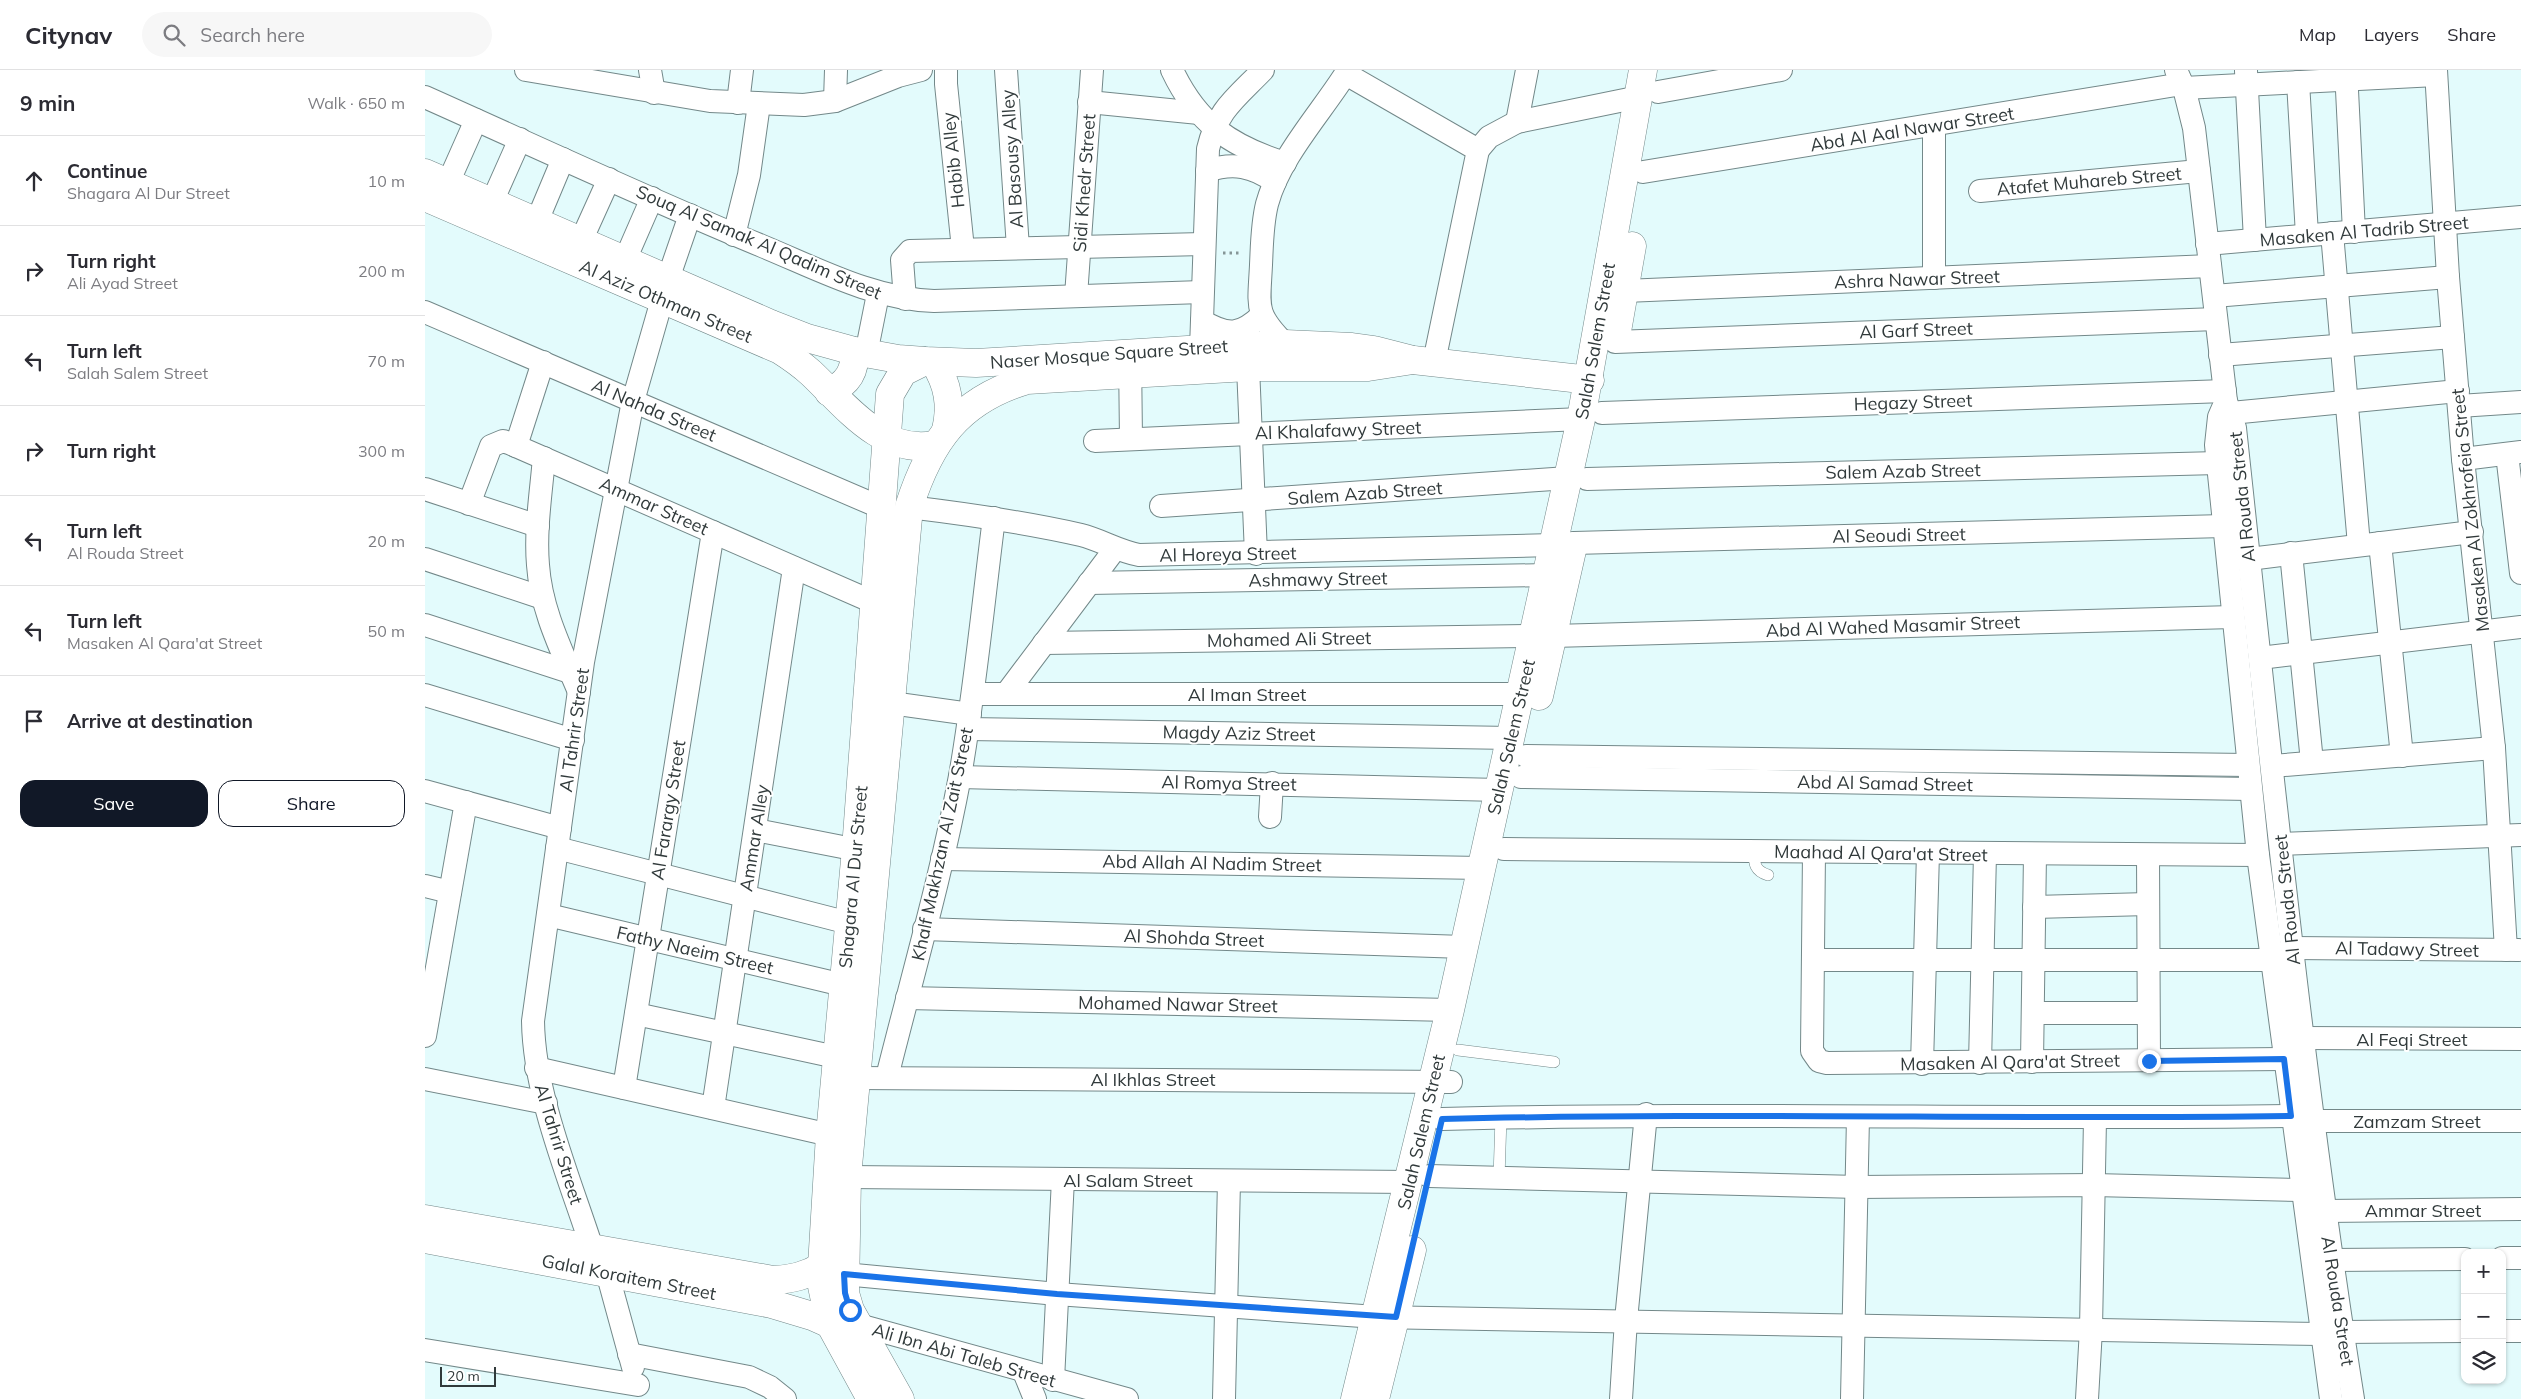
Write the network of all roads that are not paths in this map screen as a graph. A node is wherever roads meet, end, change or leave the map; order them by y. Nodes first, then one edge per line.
1 (528, 70) edge
2 (650, 70) edge
3 (742, 70) edge
4 (837, 70) edge
5 (917, 70) edge
6 (921, 70) edge
7 (946, 70) edge
8 (1006, 70) edge
9 (1092, 70) edge
10 (1173, 70) edge
11 (1263, 70) edge
12 (1527, 70) edge
13 (1776, 70) edge
14 (1347, 72) edge
15 (2436, 72) edge
16 (563, 73) edge
17 (2346, 75) edge
18 (2246, 78) edge
19 (2181, 81) edge
20 (1650, 82) edge
21 (2298, 82) junction
22 (654, 92) junction
23 (425, 97) edge
24 (835, 101) junction
25 (1089, 102) junction
26 (748, 104) junction
27 (476, 120) junction
28 (1206, 121) junction
29 (1517, 122) junction
30 (1934, 126) junction
31 (520, 139) junction
32 (1478, 150) junction
33 (563, 159) junction
34 (1207, 171) junction
35 (2199, 171) junction
36 (1280, 172) junction
37 (1643, 172) junction
38 (437, 178) edge
39 (609, 179) junction
40 (1980, 191) dead end
41 (425, 197) edge
42 (652, 198) junction
43 (492, 202) junction
44 (690, 215) junction
45 (2521, 218) edge
46 (537, 221) junction
47 (2444, 224) junction
48 (2343, 233) junction
49 (734, 235) junction
50 (2307, 235) junction
51 (581, 240) junction
52 (2255, 240) junction
53 (2207, 244) junction
54 (1079, 246) junction
55 (1018, 248) junction
56 (1203, 248) junction
57 (963, 249) junction
58 (625, 260) junction
59 (2210, 266) junction
60 (2448, 277) junction
61 (1934, 278) junction
62 (2337, 286) junction
63 (665, 289) junction
64 (1625, 291) junction
65 (1202, 292) junction
66 (878, 294) junction
67 (1076, 296) junction
68 (2214, 296) junction
69 (905, 299) junction
70 (425, 312) edge
71 (1262, 315) junction
72 (2216, 319) junction
73 (1202, 321) junction
74 (2453, 337) junction
75 (807, 338) joint
76 (1615, 342) junction
77 (1285, 344) junction
78 (2342, 346) junction
79 (1201, 349) junction
80 (860, 352) junction
81 (2221, 356) junction
82 (929, 361) junction
83 (1424, 361) junction
84 (543, 362) junction
85 (1130, 363) junction
86 (1249, 367) junction
87 (1590, 380) junction
88 (829, 392) junction
89 (2458, 398) junction
90 (633, 400) junction
91 (2227, 401) junction
92 (2347, 401) junction
93 (2521, 402) edge
94 (1592, 416) junction
95 (1251, 433) junction
96 (887, 438) junction
97 (940, 438) junction
98 (1131, 439) junction
99 (1095, 441) dead end
100 (516, 446) junction
101 (2514, 453) edge
102 (544, 458) junction
103 (2463, 458) junction
104 (2218, 463) junction
105 (1578, 479) junction
106 (425, 489) edge
107 (616, 490) junction
108 (1254, 500) junction
109 (469, 504) junction
110 (1161, 506) dead end
111 (909, 507) junction
112 (882, 508) junction
113 (994, 518) junction
114 (538, 526) junction
115 (2224, 526) junction
116 (713, 532) junction
117 (2472, 532) junction
118 (1563, 544) junction
119 (2369, 544) junction
120 (1115, 549) junction
121 (2291, 553) junction
122 (1256, 554) junction
123 (425, 559) edge
124 (2249, 559) junction
125 (794, 568) junction
126 (2521, 573) edge
127 (1547, 575) junction
128 (1089, 583) junction
129 (543, 598) junction
130 (873, 602) junction
131 (2233, 617) junction
132 (425, 625) edge
133 (2521, 627) edge
134 (2483, 632) junction
135 (1543, 636) junction
136 (2390, 642) junction
137 (1045, 643) junction
138 (2301, 653) junction
139 (2260, 658) junction
140 (570, 672) junction
141 (579, 693) junction
142 (1006, 694) junction
143 (1520, 694) junction
144 (425, 695) edge
145 (891, 703) junction
146 (970, 712) junction
147 (573, 740) junction
148 (2494, 748) junction
149 (2403, 756) junction
150 (2312, 762) junction
151 (1514, 765) junction
152 (2248, 765) junction
153 (2272, 766) junction
154 (959, 777) junction
155 (1271, 783) junction
156 (2250, 789) junction
157 (425, 791) edge
158 (466, 802) junction
159 (1270, 817) dead end
160 (756, 830) junction
161 (2510, 836) edge
162 (559, 838) junction
163 (2281, 844) junction
164 (1504, 849) junction
165 (866, 851) junction
166 (1754, 851) junction
167 (1814, 852) junction
168 (1928, 853) junction
169 (1985, 854) junction
170 (2035, 854) junction
171 (2148, 855) junction
172 (2258, 855) junction
173 (942, 859) junction
174 (1482, 868) junction
175 (658, 874) junction
176 (1767, 875) dead end
177 (425, 886) edge
178 (450, 892) junction
179 (745, 896) junction
180 (2148, 904) junction
181 (2034, 907) junction
182 (548, 916) junction
183 (849, 923) junction
184 (925, 929) junction
185 (648, 939) junction
186 (1464, 947) junction
187 (2293, 948) junction
188 (2513, 950) edge
189 (735, 960) junction
190 (1813, 960) junction
191 (2270, 960) junction
192 (1925, 961) junction
193 (1982, 961) junction
194 (2033, 961) junction
195 (2149, 962) junction
196 (843, 985) junction
197 (429, 989) edge
198 (907, 998) junction
199 (1450, 1010) junction
200 (2033, 1013) junction
201 (2149, 1013) junction
202 (636, 1014) junction
203 (724, 1033) junction
204 (425, 1036) edge
205 (2303, 1038) junction
206 (2521, 1039) edge
207 (1458, 1050) junction
208 (837, 1057) junction
209 (2284, 1059) junction
210 (2149, 1061) junction
211 (1554, 1062) dead end
212 (2032, 1062) junction
213 (1980, 1063) junction
214 (1923, 1064) junction
215 (536, 1068) junction
216 (887, 1077) junction
217 (856, 1078) junction
218 (425, 1079) edge
219 (1442, 1081) junction
220 (624, 1088) junction
221 (546, 1103) junction
222 (713, 1108) junction
223 (1646, 1114) junction
224 (2291, 1116) junction
225 (1858, 1117) junction
226 (1501, 1118) junction
227 (1442, 1119) junction
228 (2095, 1119) junction
229 (2314, 1121) junction
230 (2521, 1121) edge
231 (830, 1135) junction
232 (847, 1177) junction
233 (1499, 1178) junction
234 (1063, 1179) junction
235 (1419, 1179) junction
236 (1641, 1180) junction
237 (1229, 1181) junction
238 (2094, 1185) junction
239 (1858, 1187) junction
240 (2301, 1190) junction
241 (2521, 1210) edge
242 (2325, 1211) junction
243 (425, 1220) edge
244 (425, 1239) edge
245 (592, 1248) junction
246 (2506, 1258) edge
247 (2521, 1258) edge
248 (2461, 1259) edge
249 (2331, 1260) junction
250 (833, 1270) junction
251 (607, 1272) junction
252 (753, 1288) junction
253 (1057, 1294) junction
254 (1226, 1305) junction
255 (1386, 1317) junction
256 (1626, 1320) junction
257 (830, 1324) junction
258 (1854, 1324) junction
259 (859, 1325) junction
260 (2091, 1329) junction
261 (2461, 1331) edge
262 (2506, 1331) edge
263 (2521, 1331) edge
264 (2331, 1333) junction
265 (425, 1350) edge
266 (629, 1354) junction
267 (1024, 1372) junction
268 (1053, 1380) junction
269 (640, 1392) edge
270 (785, 1399) edge
271 (871, 1399) edge
272 (900, 1399) edge
273 (1035, 1399) edge
274 (1127, 1399) edge
275 (1224, 1399) edge
276 (1355, 1399) edge
277 (1375, 1399) edge
278 (1621, 1399) edge
279 (1852, 1399) edge
280 (2087, 1399) edge
281 (2331, 1399) edge
282 (2353, 1399) edge

1 - 16 street
2 - 22 street
3 - 26 street
4 - 24 street
5 - 6 street
5 - 24 street
7 - 57 street, Habib Alley
8 - 55 street, Al Basousy Alley
9 - 25 street, Sidi Khedr Street
10 - 28 street
11 - 28 street
12 - 29 street
13 - 20 street
14 - 32 street
14 - 36 street
15 - 17 street, Abd Al Aal Nawar Street
15 - 47 street, Masaken Al Zokhrofeia Street
16 - 22 street
17 - 21 street, Abd Al Aal Nawar Street
17 - 48 street
18 - 19 street, Abd Al Aal Nawar Street
18 - 21 street, Abd Al Aal Nawar Street
18 - 52 street
19 - 30 street, Abd Al Aal Nawar Street
19 - 35 street, Al Rouda Street
20 - 29 street
20 - 37 street, Salah Salem Street
20 - 87 street, Salah Salem Street
21 - 50 street
22 - 26 street
23 - 27 street, Souq Al Samak Al Qadim Street
24 - 26 street
25 - 28 street
25 - 54 street, Sidi Khedr Street
26 - 49 street
27 - 31 street, Souq Al Samak Al Qadim Street
27 - 38 street
28 - 34 street
28 - 36 street
29 - 32 street
30 - 37 street, Abd Al Aal Nawar Street
30 - 61 street
31 - 33 street, Souq Al Samak Al Qadim Street
31 - 43 street
32 - 83 street
33 - 39 street, Souq Al Samak Al Qadim Street
33 - 46 street
34 - 36 street
34 - 56 street
35 - 40 street, Atafet Muhareb Street
35 - 53 street, Al Rouda Street
36 - 71 street
37 - 64 street, Salah Salem Street
38 - 43 street, Al Aziz Othman Street
39 - 42 street, Souq Al Samak Al Qadim Street
39 - 51 street
41 - 63 street, Al Aziz Othman Street
42 - 44 street, Souq Al Samak Al Qadim Street
42 - 58 street
43 - 46 street, Al Aziz Othman Street
44 - 49 street, Souq Al Samak Al Qadim Street
44 - 63 street, Al Tahrir Street
45 - 47 street, Masaken Al Tadrib Street
46 - 51 street, Al Aziz Othman Street
47 - 48 street, Masaken Al Tadrib Street
47 - 60 street, Masaken Al Zokhrofeia Street
48 - 50 street, Masaken Al Tadrib Street
48 - 62 street
49 - 66 street, Souq Al Samak Al Qadim Street
50 - 52 street, Masaken Al Tadrib Street
51 - 58 street, Al Aziz Othman Street
52 - 53 street, Masaken Al Tadrib Street
53 - 59 street, Al Rouda Street
54 - 55 street
54 - 56 street
54 - 67 street, Sidi Khedr Street
55 - 57 street
56 - 65 street
57 - 69 street
58 - 63 street, Al Aziz Othman Street
59 - 61 street, Ashra Nawar Street
59 - 68 street, Al Rouda Street
60 - 62 street
60 - 74 street, Masaken Al Zokhrofeia Street
61 - 64 street, Ashra Nawar Street
62 - 68 street
62 - 78 street
63 - 75 street, Al Aziz Othman Street
63 - 88 street, Al Aziz Othman Street
63 - 90 street, Al Tahrir Street
64 - 76 street, Salah Salem Street
65 - 67 street, Souq Al Samak Al Qadim Street
65 - 73 street
66 - 69 street, Souq Al Samak Al Qadim Street
66 - 80 street
67 - 69 street, Souq Al Samak Al Qadim Street
68 - 72 street, Al Rouda Street
70 - 84 street, Al Nahda Street
71 - 73 street
71 - 77 street
72 - 76 street, Al Garf Street
72 - 81 street, Al Rouda Street
73 - 79 street
74 - 78 street
74 - 89 street, Masaken Al Zokhrofeia Street
75 - 80 street, Naser Mosque Square Street
76 - 94 street, Salah Salem Street
77 - 79 street, Naser Mosque Square Street
77 - 83 street, Naser Mosque Square Street
78 - 81 street
78 - 92 street
79 - 85 street, Naser Mosque Square Street
80 - 82 street, Naser Mosque Square Street
80 - 88 street
81 - 91 street, Al Rouda Street
82 - 85 street, Naser Mosque Square Street
82 - 96 street, Shagara Al Dur Street
82 - 97 street
83 - 86 street, Naser Mosque Square Street
83 - 87 street, Naser Mosque Square Street
84 - 90 street, Al Nahda Street
84 - 100 street
85 - 86 street, Naser Mosque Square Street
85 - 97 street, Naser Mosque Square Street
85 - 98 street
86 - 95 street
87 - 94 street, Salah Salem Street
88 - 96 street, Al Aziz Othman Street
89 - 92 street, Hegazy Street
89 - 93 street, Hegazy Street
89 - 103 street, Masaken Al Zokhrofeia Street
90 - 107 street, Al Tahrir Street
90 - 112 street, Al Nahda Street
91 - 92 street, Hegazy Street
91 - 94 street, Hegazy Street
91 - 104 street, Al Rouda Street
91 - 124 street, Al Rouda Street
92 - 119 street
94 - 95 street, Al Khalafawy Street
94 - 105 street, Salah Salem Street
95 - 98 street, Al Khalafawy Street
95 - 108 street
96 - 97 street
96 - 112 street, Shagara Al Dur Street
97 - 111 street, Shagara Al Dur Street
98 - 99 street, Al Khalafawy Street
100 - 102 street, Ammar Street
100 - 109 street, Ammar Street
101 - 103 street
101 - 126 street
102 - 107 street, Ammar Street
102 - 114 street
103 - 117 street, Masaken Al Zokhrofeia Street
104 - 105 street, Salem Azab Street
104 - 115 street, Al Rouda Street
105 - 108 street, Salem Azab Street
105 - 118 street, Salah Salem Street
106 - 109 street
107 - 116 street, Ammar Street
107 - 141 street, Al Tahrir Street
108 - 110 street, Salem Azab Street
108 - 122 street
109 - 114 street
111 - 113 street, Al Horeya Street
111 - 145 street, Shagara Al Dur Street
112 - 130 street, Shagara Al Dur Street
113 - 120 street, Al Horeya Street
113 - 146 street, Khalf Makhzan Al Zait Street
114 - 129 street
115 - 118 street, Al Seoudi Street
115 - 131 street, Al Rouda Street
116 - 125 street, Ammar Street
116 - 175 street, Al Farargy Street
117 - 119 street
117 - 134 street, Masaken Al Zokhrofeia Street
118 - 122 street, Al Horeya Street
118 - 127 street, Salah Salem Street
118 - 135 street, Salah Salem Street
119 - 121 street
119 - 136 street
120 - 122 street, Al Horeya Street
120 - 128 street
121 - 124 street
121 - 138 street
123 - 129 street
124 - 139 street, Al Rouda Street
125 - 130 street, Ammar Street
125 - 160 street, Ammar Alley
127 - 128 street, Ashmawy Street
127 - 135 street, Salah Salem Street
128 - 137 street
129 - 140 street
130 - 165 street, Shagara Al Dur Street
131 - 135 street, Abd Al Wahed Masamir Street
131 - 152 street, Al Rouda Street
132 - 140 street
133 - 134 street
134 - 136 street
134 - 148 street, Masaken Al Zokhrofeia Street
135 - 137 street, Mohamed Ali Street
135 - 143 street, Salah Salem Street
135 - 151 street, Salah Salem Street
136 - 138 street
136 - 149 street
137 - 142 street
138 - 139 street
138 - 150 street
139 - 153 street, Al Rouda Street
140 - 141 street
141 - 147 street, Al Tahrir Street
142 - 143 street, Al Iman Street
142 - 146 street, Al Iman Street
143 - 151 street, Salah Salem Street
144 - 147 street
145 - 146 street
145 - 165 street, Shagara Al Dur Street
146 - 151 street, Magdy Aziz Street
146 - 154 street, Khalf Makhzan Al Zait Street
147 - 162 street, Al Tahrir Street
148 - 149 street
148 - 161 street, Masaken Al Zokhrofeia Street
149 - 150 street
150 - 153 street
151 - 152 street, Abd Al Samad Street
151 - 155 street, Al Romya Street
151 - 156 street, Abd Al Samad Street
151 - 164 street, Salah Salem Street
151 - 174 street, Salah Salem Street
152 - 156 street, Al Rouda Street
153 - 163 street, Al Rouda Street
154 - 155 street, Al Romya Street
154 - 173 street, Khalf Makhzan Al Zait Street
155 - 159 street
156 - 172 street, Al Rouda Street
157 - 158 street
158 - 162 street
158 - 178 street
160 - 165 street
160 - 179 street, Ammar Alley
161 - 163 street
161 - 188 street, Masaken Al Zokhrofeia Street
162 - 175 street
162 - 182 street, Al Tahrir Street
163 - 187 street, Al Rouda Street
164 - 166 street, Maahad Al Qara'at Street
164 - 207 street, Salah Salem Street
165 - 183 street, Shagara Al Dur Street
165 - 217 street, Shagara Al Dur Street
166 - 167 street, Maahad Al Qara'at Street
166 - 176 lane
167 - 168 street, Maahad Al Qara'at Street
167 - 190 street
168 - 169 street, Maahad Al Qara'at Street
168 - 192 street
169 - 170 street, Maahad Al Qara'at Street
169 - 193 street
170 - 171 street, Maahad Al Qara'at Street
170 - 181 street
171 - 172 street, Maahad Al Qara'at Street
171 - 180 street
172 - 191 street, Al Rouda Street
173 - 174 street, Abd Allah Al Nadim Street
173 - 184 street, Khalf Makhzan Al Zait Street
174 - 186 street, Salah Salem Street
175 - 179 street
175 - 185 street, Al Farargy Street
177 - 178 street
178 - 197 street
179 - 183 street
179 - 189 street, Ammar Alley
180 - 181 street
180 - 195 street
181 - 194 street
182 - 185 street, Fathy Naeim Street
182 - 215 street, Al Tahrir Street
183 - 196 street, Shagara Al Dur Street
184 - 186 street, Al Shohda Street
184 - 198 street, Khalf Makhzan Al Zait Street
185 - 189 street, Fathy Naeim Street
185 - 202 street, Al Farargy Street
186 - 199 street, Salah Salem Street
187 - 188 street, Al Tadawy Street
187 - 205 street, Al Rouda Street
189 - 196 street, Fathy Naeim Street
189 - 203 street, Ammar Alley
190 - 192 street
190 - 214 street, Masaken Al Qara'at Street
191 - 195 street
191 - 209 street, Al Rouda Street
192 - 193 street
192 - 214 street
193 - 194 street
193 - 213 street
194 - 195 street
194 - 200 street
195 - 201 street
196 - 208 street, Shagara Al Dur Street
197 - 204 street
198 - 199 street, Mohamed Nawar Street
198 - 216 street, Khalf Makhzan Al Zait Street
199 - 219 street, Salah Salem Street
200 - 201 street
200 - 212 street
201 - 210 street
202 - 203 street
202 - 220 street, Al Farargy Street
203 - 208 street
203 - 222 street, Ammar Alley
205 - 206 street, Al Feqi Street
205 - 229 street, Al Rouda Street
207 - 211 lane
207 - 219 street, Salah Salem Street
208 - 231 street, Shagara Al Dur Street
209 - 210 street, Masaken Al Qara'at Street
209 - 224 street, Al Rouda Street
210 - 212 street, Masaken Al Qara'at Street
212 - 213 street, Masaken Al Qara'at Street
213 - 214 street, Masaken Al Qara'at Street
215 - 220 street
215 - 221 street, Al Tahrir Street
216 - 217 street, Al Ikhlas Street
216 - 219 street, Al Ikhlas Street
217 - 232 street, Shagara Al Dur Street
218 - 221 street
219 - 227 street, Salah Salem Street
219 - 235 street, Salah Salem Street
220 - 222 street
221 - 245 street, Al Tahrir Street
222 - 231 street
223 - 225 street
223 - 226 street
223 - 236 street
224 - 228 street
224 - 240 street, Al Rouda Street
225 - 228 street
225 - 239 street
226 - 227 street
226 - 233 lane
227 - 235 street, Salah Salem Street
228 - 238 street
229 - 230 street, Zamzam Street
229 - 242 street, Al Rouda Street
231 - 250 street, Shagara Al Dur Street
232 - 234 street, Al Salam Street
232 - 250 street, Shagara Al Dur Street
233 - 235 street, Al Salam Street
233 - 236 street, Al Salam Street
234 - 237 street, Al Salam Street
234 - 253 street
235 - 237 street, Al Salam Street
235 - 255 street, Salah Salem Street
236 - 239 street, Al Salam Street
236 - 256 street
237 - 254 street
238 - 239 street, Al Salam Street
238 - 240 street, Al Salam Street
238 - 260 street
239 - 258 street
240 - 264 street, Al Rouda Street
241 - 242 street, Ammar Street
242 - 249 street, Al Rouda Street
243 - 245 street, Galal Koraitem Street
244 - 251 street, Galal Koraitem Street
245 - 252 street, Galal Koraitem Street
246 - 247 street
248 - 249 street
249 - 264 street, Al Rouda Street
250 - 252 street, Galal Koraitem Street
250 - 253 street
250 - 257 street, Shagara Al Dur Street
250 - 259 street, Shagara Al Dur Street
251 - 252 street, Galal Koraitem Street
251 - 266 street
252 - 257 street, Galal Koraitem Street
253 - 254 street
253 - 268 street
254 - 255 street
254 - 275 street
255 - 256 street
255 - 276 street, Salah Salem Street
255 - 277 street, Salah Salem Street
256 - 258 street
256 - 278 street
257 - 271 street, Shagara Al Dur Street
258 - 260 street
258 - 279 street
259 - 267 street, Ali Ibn Abi Taleb Street
259 - 272 street, Shagara Al Dur Street
260 - 264 street
260 - 280 street
261 - 264 street
262 - 263 street
264 - 281 street, Al Rouda Street
264 - 282 street, Al Rouda Street
265 - 269 street
266 - 269 street
266 - 270 street
267 - 268 street, Ali Ibn Abi Taleb Street
267 - 273 street
268 - 274 street, Ali Ibn Abi Taleb Street

